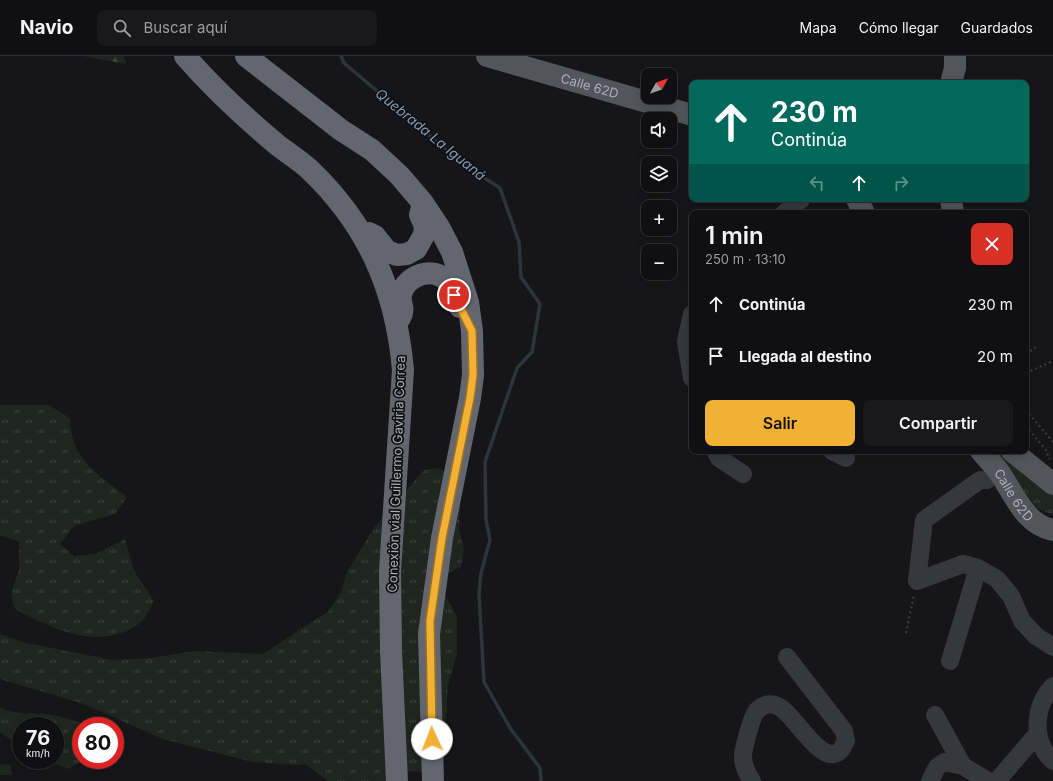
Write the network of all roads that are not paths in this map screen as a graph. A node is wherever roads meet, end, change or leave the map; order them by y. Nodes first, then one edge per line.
1 (186, 56) edge
2 (246, 56) edge
3 (487, 56) edge
4 (955, 56) edge
5 (952, 80) edge
6 (689, 114) edge
7 (798, 202) edge
8 (423, 203) junction
9 (788, 210) edge
10 (359, 228) junction
11 (397, 323) junction
12 (689, 328) edge
13 (472, 331) junction
14 (689, 360) edge
15 (717, 454) edge
16 (984, 454) edge
17 (1016, 454) edge
18 (999, 472) junction
19 (743, 474) dead end
20 (1053, 484) edge
21 (1053, 530) edge
22 (978, 568) junction
23 (1053, 647) edge
24 (787, 657) dead end
25 (950, 661) dead end
26 (1053, 686) edge
27 (935, 716) dead end
28 (1038, 733) junction
29 (1053, 761) edge
30 (963, 766) junction
31 (397, 781) edge
32 (433, 781) edge
33 (752, 781) edge
34 (930, 781) edge
35 (988, 781) edge
36 (997, 781) edge

1 - 10 highway, Conexión vial Guillermo Gaviria Correa
2 - 8 highway
3 - 6 main road, Calle 62D
4 - 5 main road
7 - 9 street
8 - 10 highway
8 - 13 highway
10 - 11 highway, Conexión vial Guillermo Gaviria Correa
11 - 13 highway
11 - 31 highway, Conexión vial Guillermo Gaviria Correa
12 - 14 street
13 - 32 highway
15 - 19 street
16 - 18 main road, Calle 62D
17 - 20 main road
18 - 21 main road, Calle 62D
18 - 22 street
22 - 23 street
22 - 25 street
24 - 33 street
26 - 28 street
27 - 30 street
28 - 29 street
28 - 36 street
30 - 34 street
30 - 35 street

